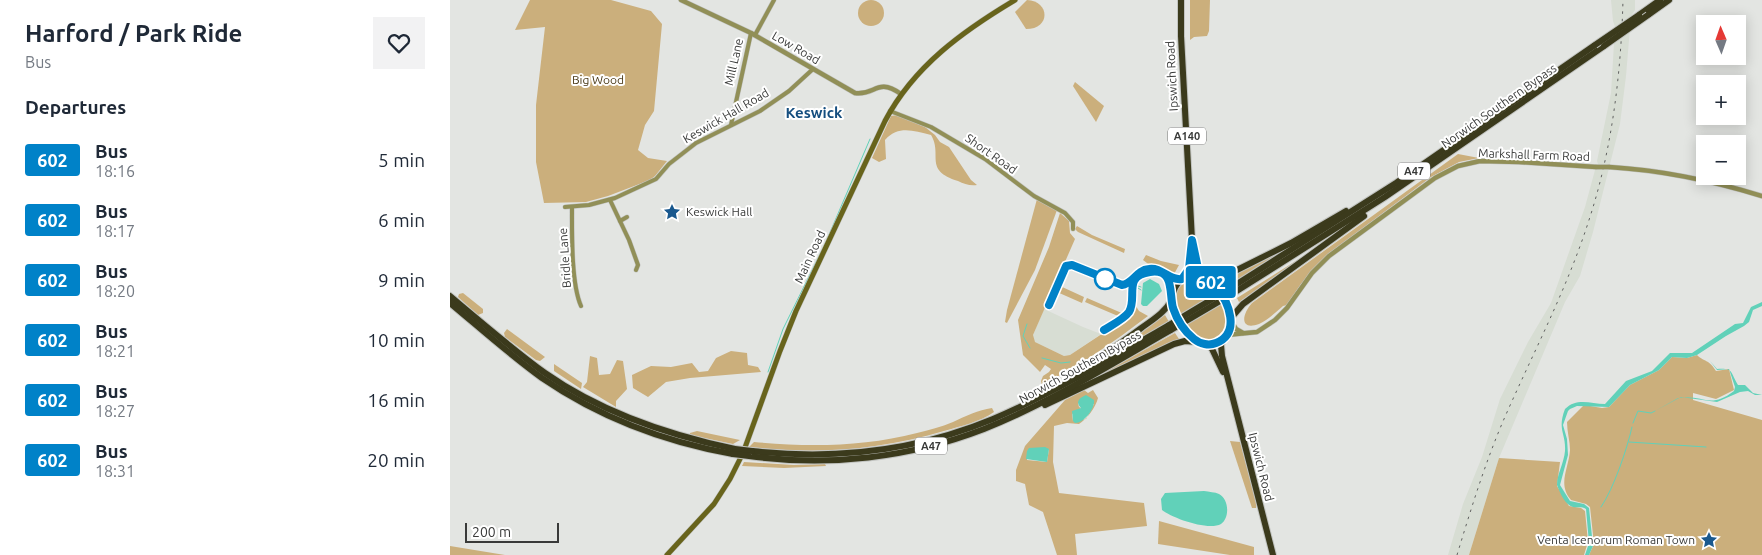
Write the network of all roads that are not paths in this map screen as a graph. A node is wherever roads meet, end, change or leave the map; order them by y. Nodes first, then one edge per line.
1 (681, 0) edge
2 (774, 0) edge
3 (1015, 0) edge
4 (1181, 0) edge
5 (1660, 0) edge
6 (1669, 0) edge
7 (753, 34) junction
8 (813, 69) junction
9 (901, 94) junction
10 (890, 111) junction
11 (731, 125) junction
12 (1187, 140) junction
13 (1204, 140) dead end
14 (1451, 146) junction
15 (1435, 164) junction
16 (1762, 196) edge
17 (610, 200) junction
18 (565, 207) dead end
19 (572, 207) junction
20 (627, 217) dead end
21 (620, 221) junction
22 (1079, 225) dead end
23 (1192, 240) junction
24 (636, 270) dead end
25 (1202, 277) junction
26 (1184, 278) junction
27 (1209, 280) junction
28 (1230, 292) junction
29 (450, 296) edge
30 (1172, 299) junction
31 (450, 303) edge
32 (581, 306) dead end
33 (1231, 319) junction
34 (1171, 327) junction
35 (1244, 334) junction
36 (1225, 336) junction
37 (1198, 342) junction
38 (1207, 344) junction
39 (1228, 384) junction
40 (992, 419) junction
41 (945, 442) junction
42 (734, 451) junction
43 (750, 454) junction
44 (667, 555) edge
45 (1273, 555) edge

1 - 7 street, Low Road
2 - 7 street, Mill Lane
3 - 9 main road, Main Road
4 - 12 highway, Ipswich Road / A140
5 - 14 highway, Norwich Southern Bypass / A47, bridge
6 - 15 highway, Norwich Southern Bypass / A47, bridge
7 - 8 street, Low Road
7 - 11 street, Mill Lane
8 - 9 street, Low Road
8 - 11 street, Keswick Hall Road
9 - 10 main road, Main Road
10 - 22 street, Short Road
10 - 44 main road, Main Road
11 - 17 street, Keswick Hall Road
12 - 13 street
12 - 23 highway, Ipswich Road / A140
14 - 27 highway, A47
14 - 28 highway, Norwich Southern Bypass / A47
15 - 28 highway, Norwich Southern Bypass / A47
15 - 33 highway, A47
16 - 35 street, Markshall Farm Road, bridge
17 - 19 street, Keswick Hall Road
17 - 21 street
18 - 19 street, Keswick Hall Road
19 - 32 street, Bridle Lane
20 - 21 street
21 - 24 street
23 - 25 highway, Ipswich Road / A140
23 - 26 highway, Ipswich Road / A140
25 - 26 highway
25 - 27 highway
26 - 30 highway
27 - 33 highway
28 - 34 highway, Norwich Southern Bypass / A47, bridge
29 - 42 highway, Norwich Southern Bypass / A47
30 - 37 highway
30 - 40 highway, A47
31 - 42 highway, Norwich Southern Bypass / A47
33 - 35 street
33 - 36 highway
34 - 40 highway, Norwich Southern Bypass / A47
34 - 41 highway, Norwich Southern Bypass / A47
35 - 36 street, Markshall Farm Road
36 - 38 highway
36 - 39 highway, Ipswich Road
37 - 38 highway
37 - 41 highway, A47
38 - 39 highway, Ipswich Road
39 - 45 highway, Ipswich Road
40 - 43 highway, Norwich Southern Bypass / A47
41 - 43 highway, Norwich Southern Bypass / A47
42 - 43 highway, Norwich Southern Bypass / A47, bridge

